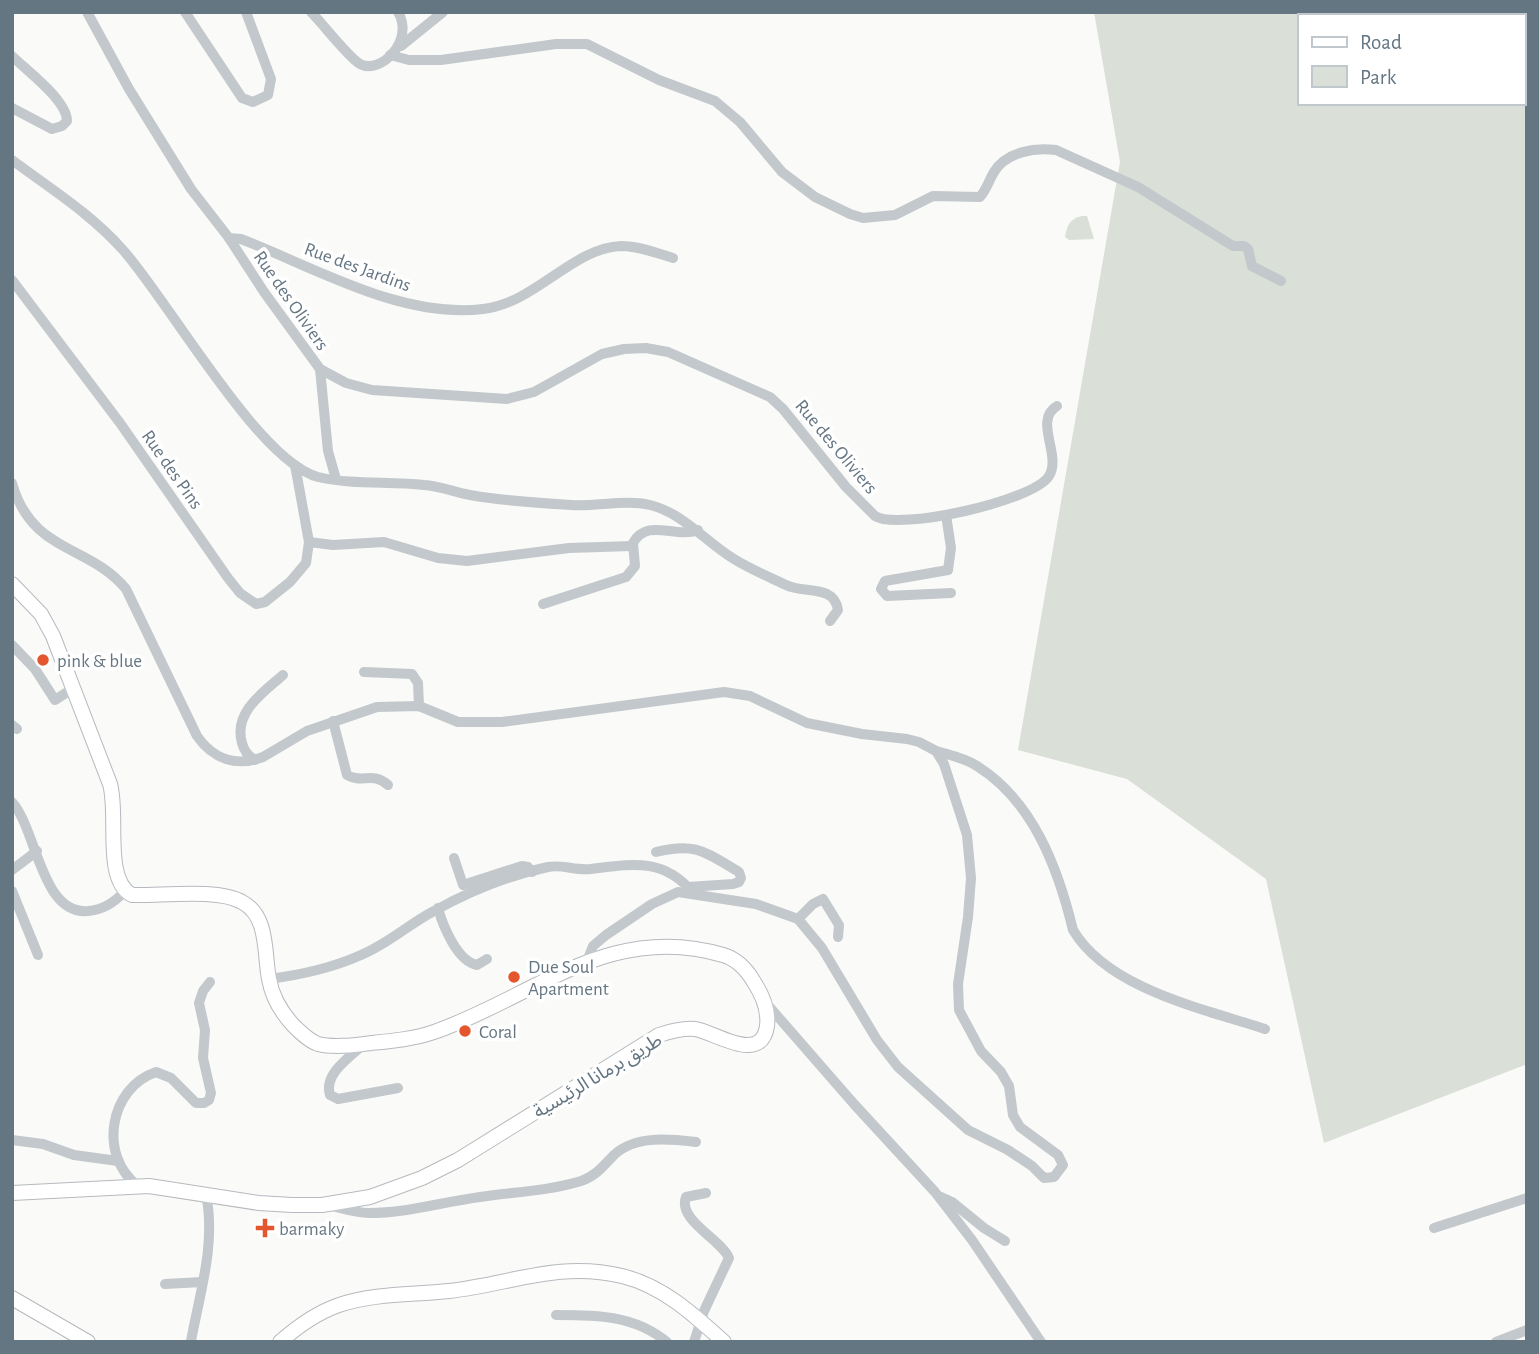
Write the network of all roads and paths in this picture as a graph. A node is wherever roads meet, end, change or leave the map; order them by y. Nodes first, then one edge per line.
1 (87, 12) edge
2 (185, 12) edge
3 (246, 12) edge
4 (311, 12) edge
5 (398, 12) edge
6 (443, 12) edge
7 (394, 52) junction
8 (12, 56) edge
9 (12, 108) edge
10 (13, 163) edge
11 (229, 238) junction
12 (673, 258) dead end
13 (12, 280) edge
14 (1281, 281) dead end
15 (320, 369) junction
16 (1058, 406) dead end
17 (331, 463) junction
18 (295, 465) junction
19 (323, 477) junction
20 (336, 480) junction
21 (12, 484) edge
22 (946, 515) junction
23 (698, 530) junction
24 (309, 542) junction
25 (632, 546) junction
26 (12, 584) edge
27 (951, 593) dead end
28 (543, 604) dead end
29 (830, 621) dead end
30 (12, 645) edge
31 (364, 673) dead end
32 (283, 675) dead end
33 (72, 689) junction
34 (419, 706) junction
35 (333, 721) junction
36 (936, 751) junction
37 (255, 760) junction
38 (388, 785) dead end
39 (12, 802) edge
40 (37, 851) junction
41 (656, 852) dead end
42 (454, 858) dead end
43 (12, 870) edge
44 (532, 872) junction
45 (691, 890) junction
46 (12, 891) edge
47 (125, 891) junction
48 (438, 908) junction
49 (798, 919) junction
50 (838, 937) dead end
51 (38, 955) dead end
52 (487, 959) dead end
53 (587, 961) junction
54 (269, 979) junction
55 (210, 982) dead end
56 (766, 1003) junction
57 (1265, 1029) dead end
58 (365, 1044) junction
59 (398, 1088) dead end
60 (12, 1140) edge
61 (696, 1142) dead end
62 (118, 1161) junction
63 (138, 1186) junction
64 (12, 1193) edge
65 (206, 1194) junction
66 (706, 1194) dead end
67 (938, 1196) junction
68 (1527, 1198) edge
69 (322, 1205) junction
70 (1434, 1228) dead end
71 (1005, 1241) dead end
72 (202, 1283) junction
73 (165, 1284) dead end
74 (12, 1298) edge
75 (556, 1315) dead end
76 (700, 1321) junction
77 (1527, 1330) edge
78 (191, 1341) edge
79 (88, 1342) edge
80 (280, 1342) edge
81 (667, 1342) edge
82 (694, 1342) edge
83 (724, 1342) edge
84 (1041, 1342) edge
85 (1496, 1342) edge

1 - 11 street, Rue des Oliviers
2 - 3 street
4 - 7 street
5 - 7 street
6 - 7 street
7 - 14 street
8 - 9 street
10 - 18 street
11 - 12 street, Rue des Jardins
11 - 15 street, Rue des Oliviers
13 - 24 street, Rue des Pins
15 - 17 street
15 - 22 street, Rue des Oliviers
16 - 22 street, Rue des Oliviers
17 - 19 street
17 - 20 street
18 - 19 street
18 - 24 street
19 - 20 street
20 - 23 street
21 - 37 street
22 - 27 street
23 - 25 street
23 - 29 street
24 - 25 street
25 - 28 street
26 - 33 main road
30 - 33 street
31 - 34 street
32 - 37 street
33 - 47 main road
34 - 35 street
34 - 36 street
35 - 37 street
35 - 38 street
36 - 49 street
36 - 57 street
39 - 40 street
40 - 43 street
40 - 47 street
41 - 45 street
42 - 44 street
44 - 45 street
44 - 48 street
45 - 49 street
45 - 53 street
46 - 51 street
47 - 54 main road
48 - 52 street
48 - 54 street
49 - 50 street
53 - 56 main road
53 - 58 main road
54 - 58 main road
55 - 62 street
56 - 67 street
56 - 69 main road, طريق برمانا الرئيسية
58 - 59 street
60 - 62 street
61 - 69 street
62 - 63 street
63 - 64 main road, طريق برمانا الرئيسية
63 - 65 main road, طريق برمانا الرئيسية
65 - 69 main road, طريق برمانا الرئيسية
65 - 72 street
66 - 76 street
67 - 71 street
67 - 84 street
68 - 70 street
72 - 73 street
72 - 78 street
74 - 79 main road
75 - 81 street
76 - 80 main road
76 - 82 street
76 - 83 main road
77 - 85 street

